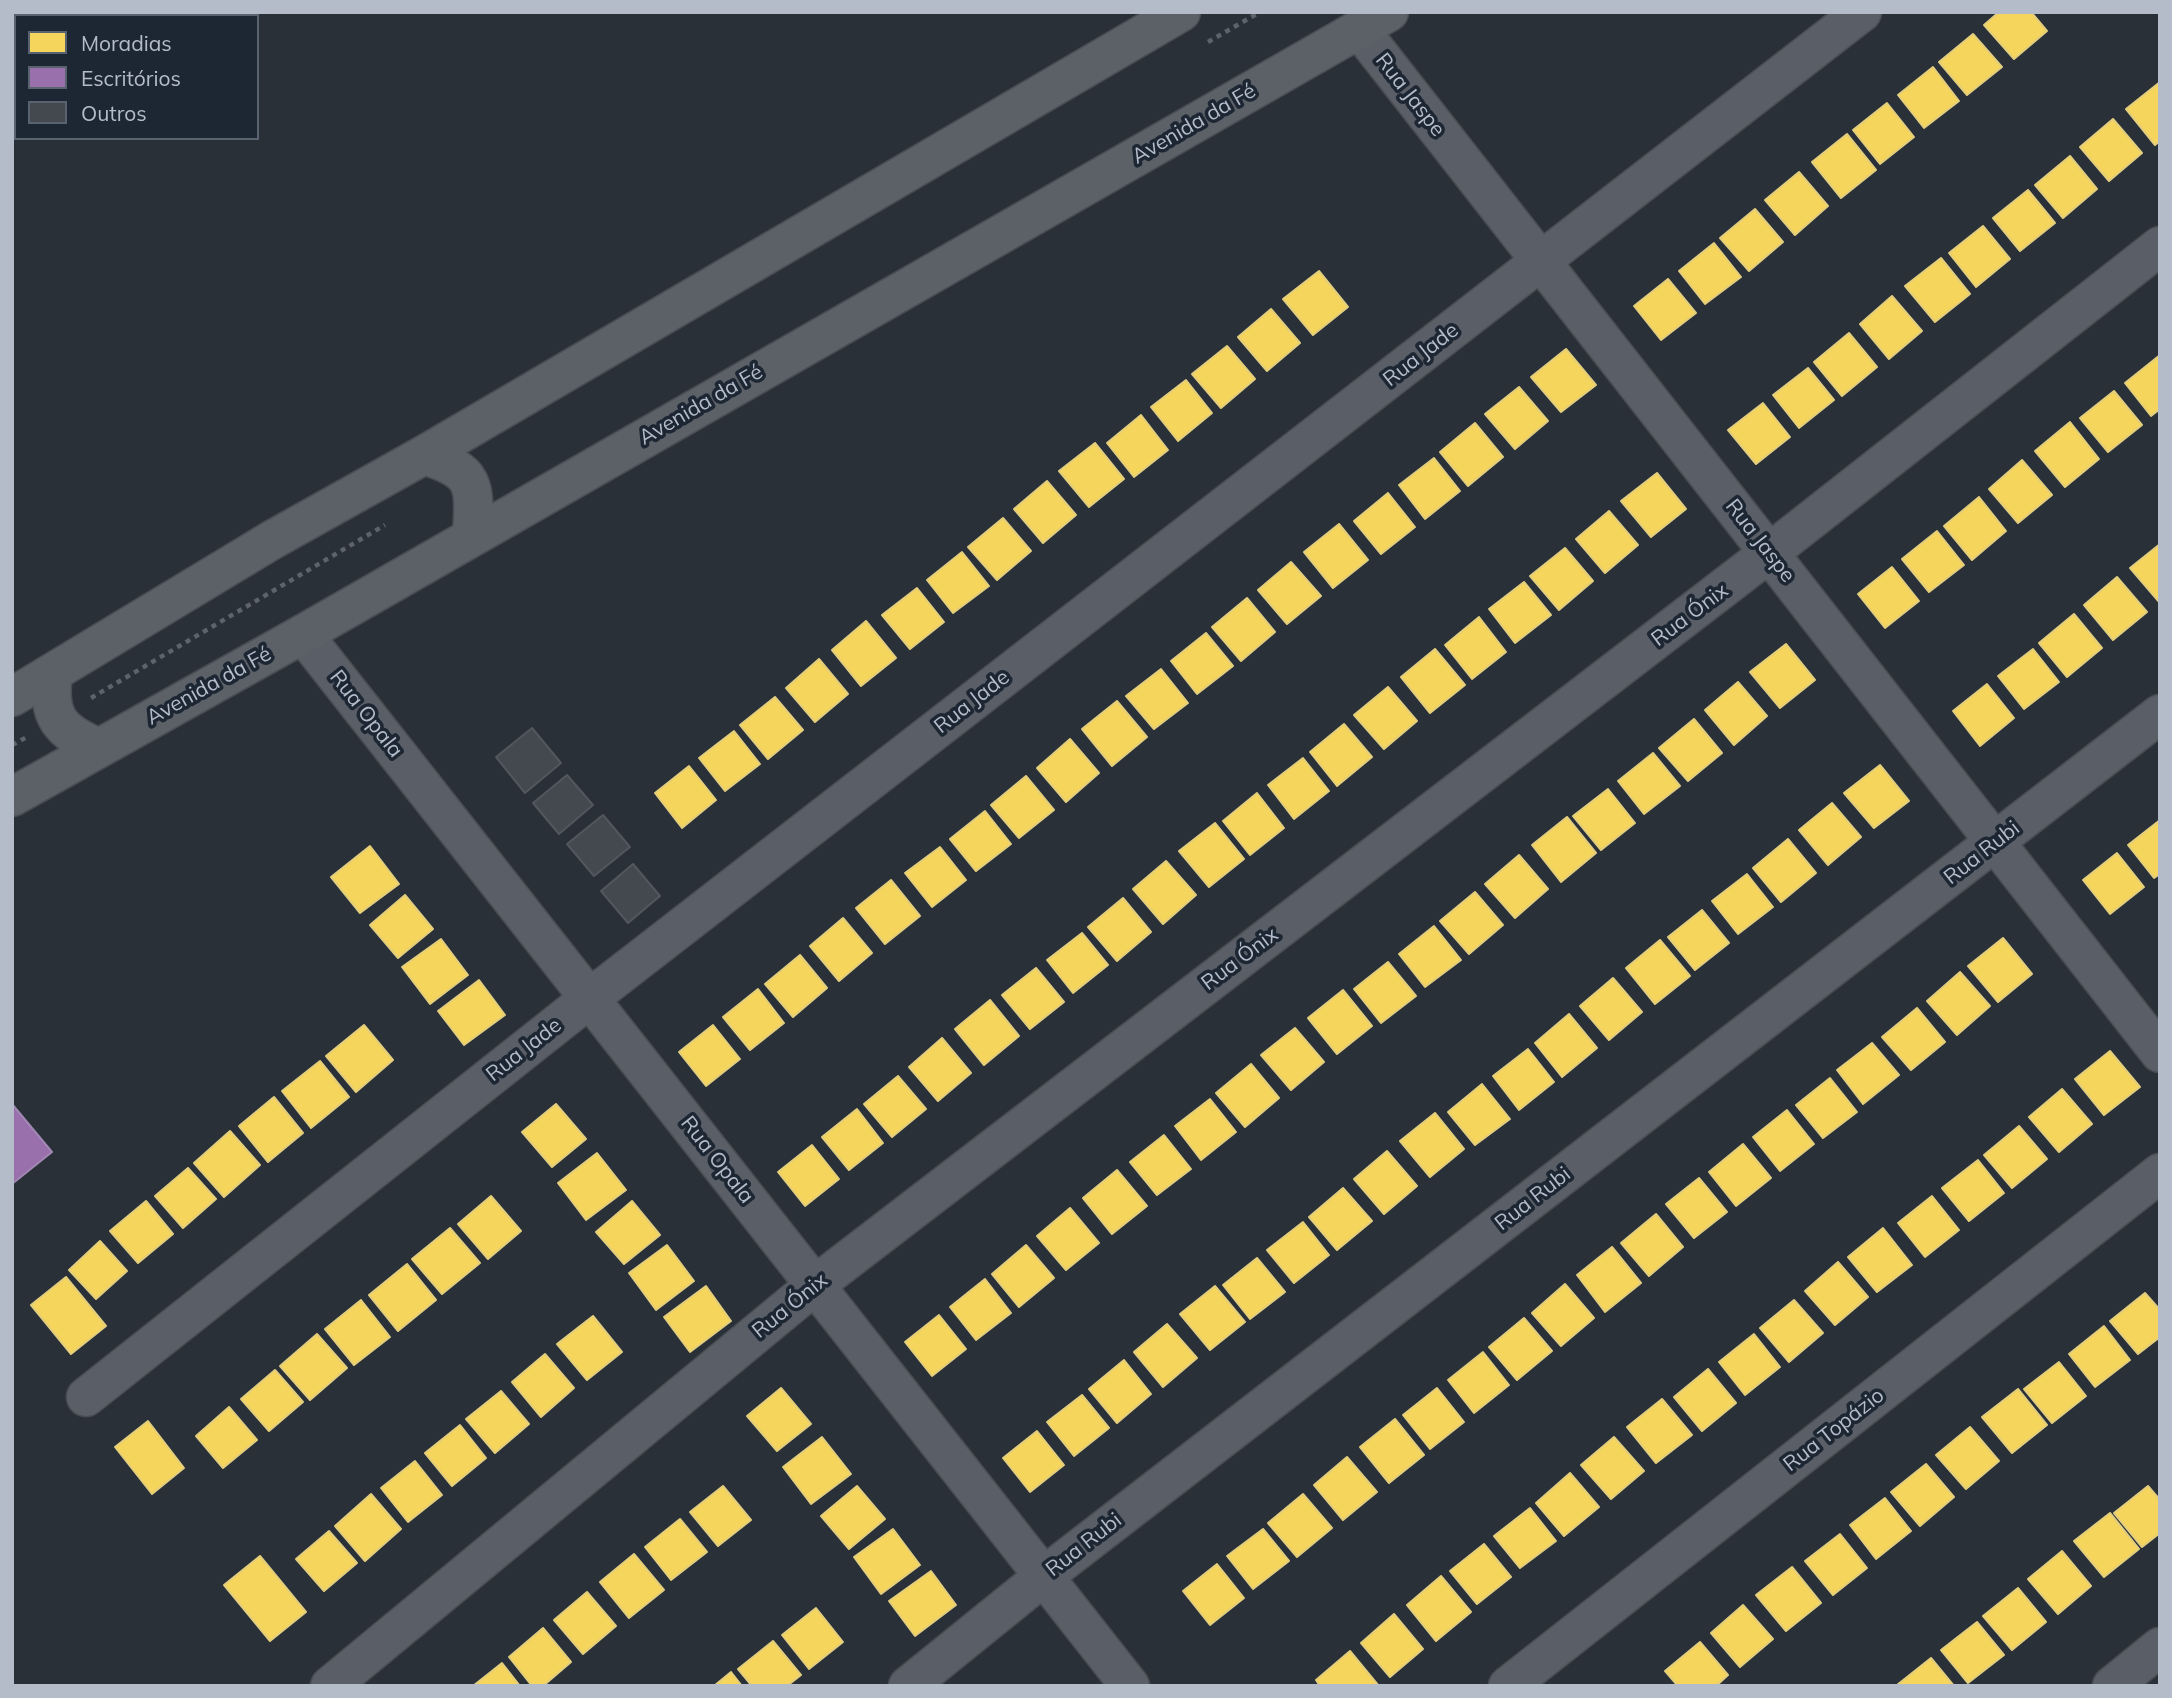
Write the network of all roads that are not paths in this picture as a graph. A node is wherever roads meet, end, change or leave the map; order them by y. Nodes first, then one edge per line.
1 (1181, 12) edge
2 (1862, 12) edge
3 (1375, 21) edge
4 (2160, 246) edge
5 (1541, 262) junction
6 (424, 455) junction
7 (472, 536) junction
8 (1769, 554) junction
9 (303, 634) junction
10 (53, 673) junction
11 (12, 697) edge
12 (2160, 714) edge
13 (99, 748) junction
14 (12, 797) edge
15 (1995, 843) junction
16 (590, 998) junction
17 (2160, 1052) edge
18 (2160, 1173) edge
19 (815, 1285) junction
20 (86, 1397) dead end
21 (1044, 1576) junction
22 (2160, 1647) edge
23 (330, 1686) edge
24 (908, 1686) edge
25 (1130, 1686) edge
26 (1508, 1686) edge
27 (2112, 1686) edge

1 - 6 main road
2 - 5 street, Rua Jade
3 - 5 street, Rua Jaspe
3 - 7 main road, Avenida da Fé
4 - 8 street, Rua Ónix
5 - 8 street, Rua Jaspe
5 - 16 street, Rua Jade
6 - 7 main road
6 - 10 main road
7 - 9 main road, Avenida da Fé
8 - 15 street, Rua Jaspe
8 - 19 street, Rua Ónix
9 - 13 main road, Avenida da Fé
9 - 16 street, Rua Opala
10 - 11 main road
10 - 13 main road
12 - 15 street, Rua Rubi
13 - 14 main road, Avenida da Fé
15 - 17 street, Rua Jaspe
15 - 21 street, Rua Rubi
16 - 19 street, Rua Opala
16 - 20 street, Rua Jade
18 - 26 street, Rua Topázio
19 - 21 street, Rua Opala
19 - 23 street, Rua Ónix
21 - 24 street, Rua Rubi
21 - 25 street, Rua Opala
22 - 27 street

